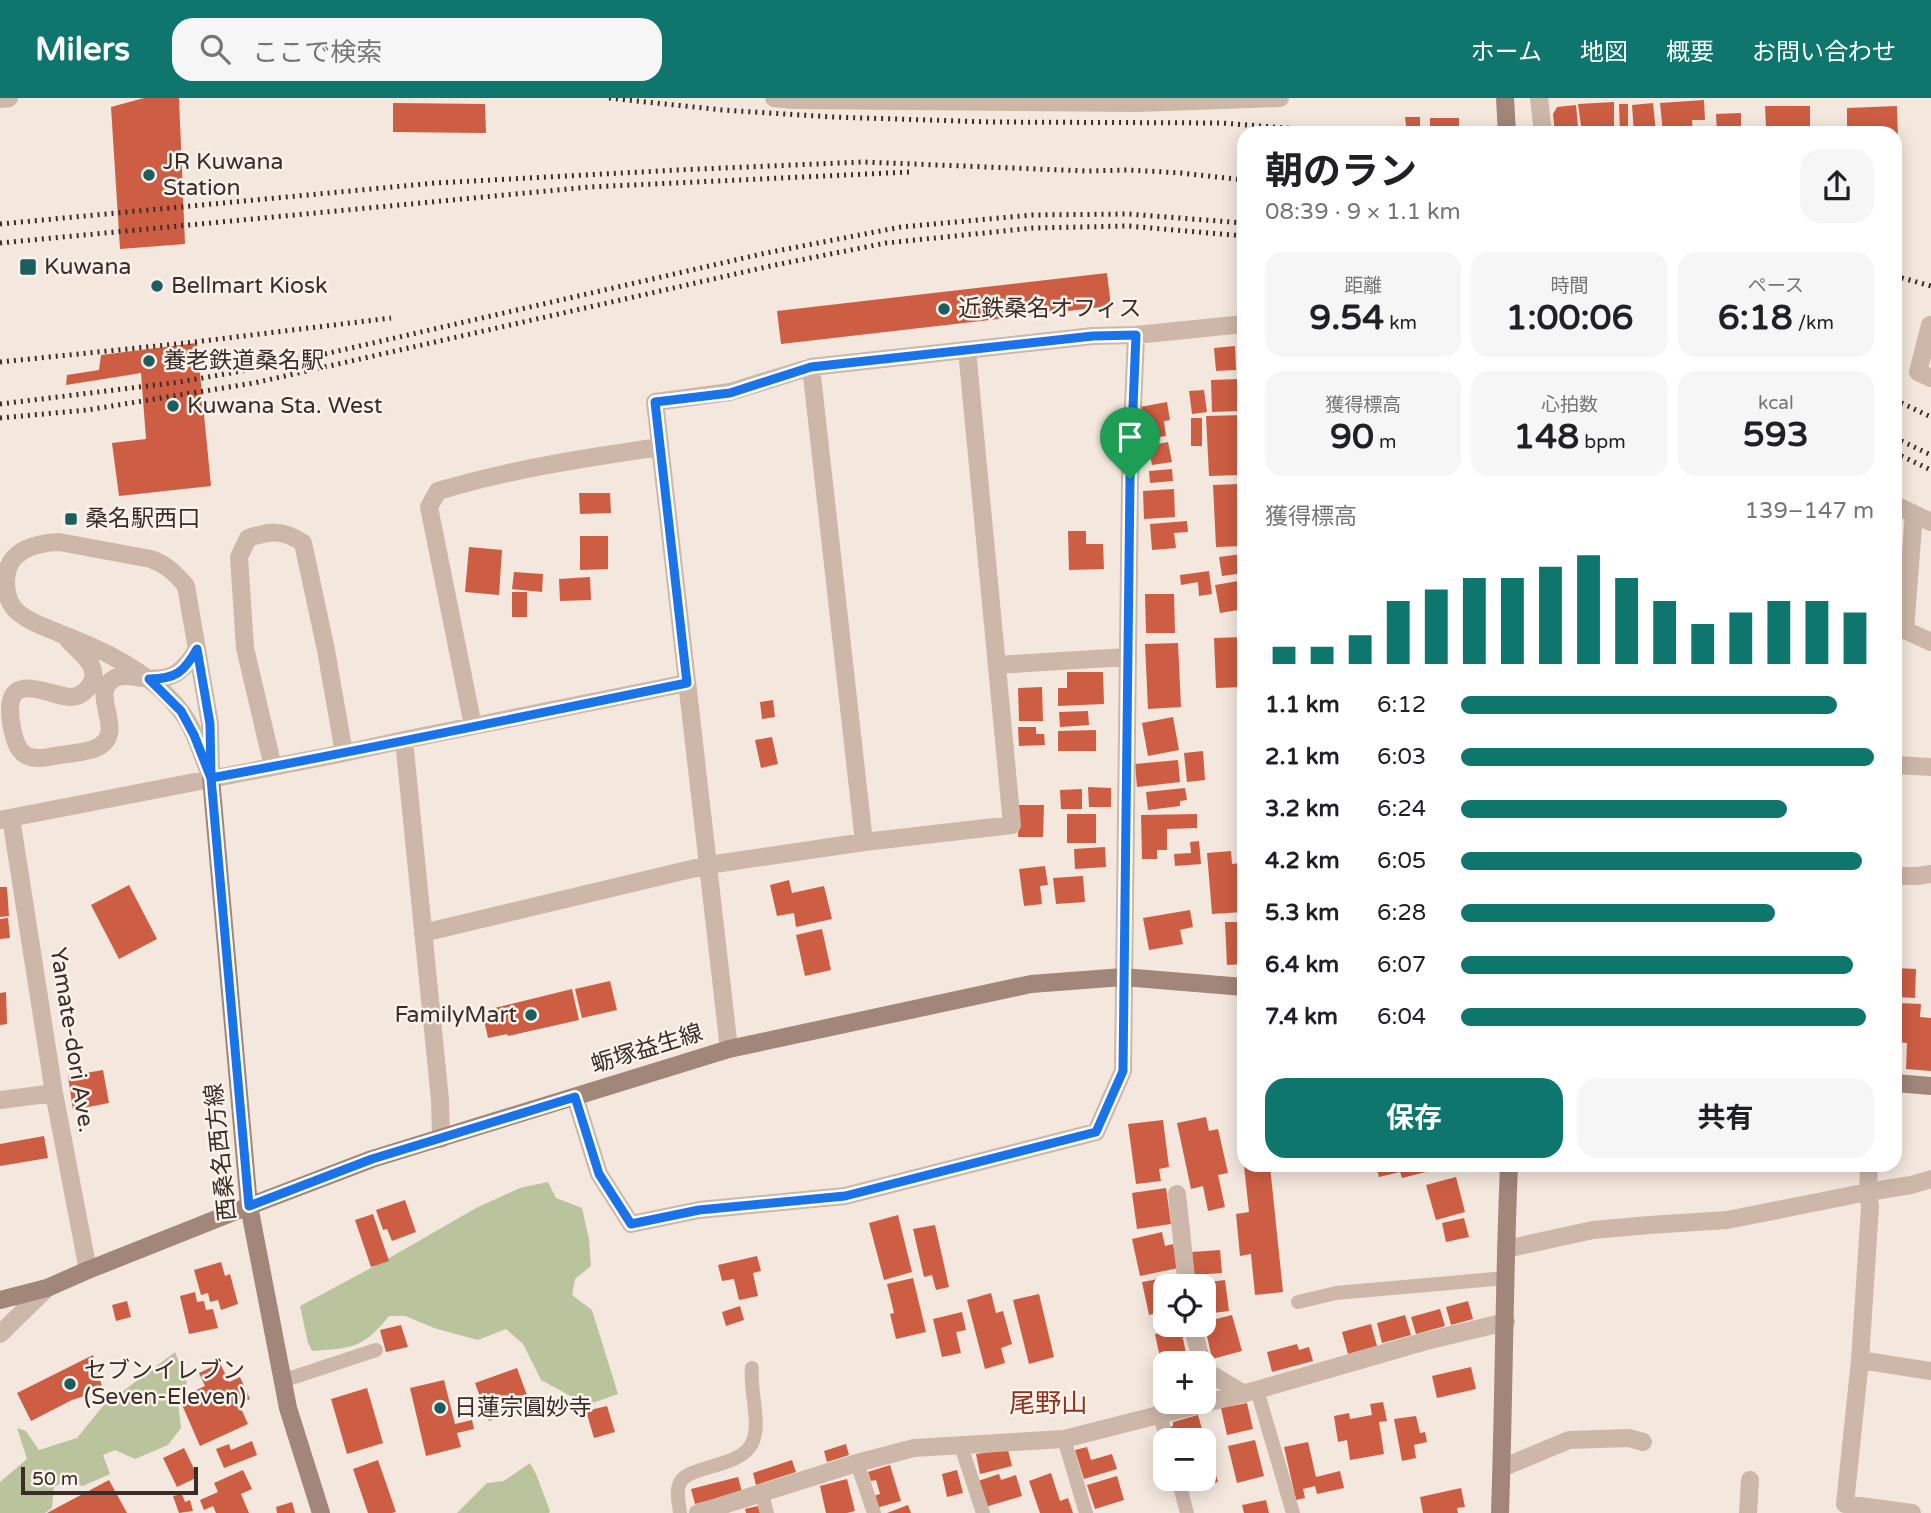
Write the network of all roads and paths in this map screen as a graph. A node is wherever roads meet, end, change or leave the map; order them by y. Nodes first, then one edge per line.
1 (9, 98) edge
2 (774, 98) edge
3 (1280, 98) edge
4 (1505, 98) edge
5 (1539, 98) edge
6 (0, 99) edge
7 (1136, 101) edge
8 (1507, 126) edge
9 (1542, 126) edge
10 (1237, 325) edge
11 (1930, 325) edge
12 (1136, 335) junction
13 (967, 350) junction
14 (811, 367) junction
15 (1931, 378) edge
16 (660, 447) junction
17 (1902, 508) edge
18 (1914, 514) junction
19 (1931, 522) edge
20 (62, 634) junction
21 (1931, 642) edge
22 (197, 649) junction
23 (1127, 657) junction
24 (997, 664) junction
25 (149, 679) junction
26 (687, 683) junction
27 (473, 726) junction
28 (404, 740) junction
29 (344, 754) junction
30 (1902, 765) edge
31 (273, 767) junction
32 (1931, 767) edge
33 (211, 778) junction
34 (6, 819) edge
35 (864, 842) junction
36 (708, 865) junction
37 (1931, 874) edge
38 (1902, 876) edge
39 (423, 933) junction
40 (1123, 977) junction
41 (1237, 985) edge
42 (729, 1049) junction
43 (1902, 1084) edge
44 (1931, 1086) edge
45 (54, 1093) junction
46 (575, 1097) junction
47 (0, 1100) edge
48 (441, 1139) junction
49 (1509, 1172) edge
50 (1869, 1172) edge
51 (1931, 1179) edge
52 (1868, 1192) junction
53 (1177, 1194) dead end
54 (249, 1206) junction
55 (1506, 1249) junction
56 (88, 1270) junction
57 (1186, 1274) edge
58 (1506, 1278) junction
59 (47, 1288) junction
60 (0, 1299) edge
61 (1298, 1302) dead end
62 (1506, 1322) junction
63 (0, 1334) edge
64 (376, 1350) dead end
65 (1860, 1360) junction
66 (752, 1368) dead end
67 (1931, 1371) edge
68 (1216, 1376) edge
69 (282, 1381) junction
70 (1251, 1392) junction
71 (1160, 1416) junction
72 (1164, 1428) edge
73 (1064, 1439) junction
74 (1643, 1442) dead end
75 (961, 1446) junction
76 (857, 1463) junction
77 (1502, 1468) junction
78 (1750, 1480) dead end
79 (1181, 1491) edge
80 (762, 1494) junction
81 (321, 1513) edge
82 (680, 1513) edge
83 (698, 1513) edge
84 (767, 1513) edge
85 (874, 1513) edge
86 (983, 1513) edge
87 (1086, 1513) edge
88 (1187, 1513) edge
89 (1293, 1513) edge
90 (1500, 1513) edge
91 (1748, 1513) edge
92 (1912, 1513) edge

1 - 6 street
2 - 7 street
3 - 7 street
4 - 8 street
5 - 9 street
10 - 12 street
11 - 15 street
12 - 13 street
12 - 23 street
13 - 14 street
13 - 24 street
14 - 16 street
14 - 35 street
16 - 26 street
16 - 27 street
17 - 18 street
18 - 19 street
18 - 21 street
20 - 22 street
20 - 25 street
20 - 25 street
22 - 25 street
22 - 33 street
23 - 24 street
23 - 40 street
24 - 35 street
25 - 33 street
26 - 27 street
26 - 36 street
27 - 28 street
28 - 29 street
28 - 39 street
29 - 31 street
29 - 31 street
30 - 32 street
31 - 33 street
33 - 34 street
33 - 54 street, 西桑名西方線
34 - 45 street, Yamate-dori Ave.
35 - 36 street
36 - 39 street
36 - 42 street
37 - 38 street
39 - 48 street
40 - 41 street, 蛎塚益生線
40 - 42 street, 蛎塚益生線
40 - 46 street
42 - 46 street, 蛎塚益生線
43 - 44 street
45 - 47 street
45 - 56 street, Yamate-dori Ave.
46 - 48 street, 蛎塚益生線
48 - 54 street, 蛎塚益生線
49 - 55 street
50 - 52 street
51 - 52 street
52 - 55 street
52 - 65 street
53 - 57 street
54 - 56 street, 蛎塚益生線
54 - 69 street, 西桑名西方線
55 - 58 street
56 - 59 street, 蛎塚益生線
58 - 61 lane
58 - 62 street
59 - 60 street, 蛎塚益生線
59 - 63 street
62 - 70 street
62 - 77 street
64 - 69 lane
65 - 67 street
65 - 92 street
66 - 82 lane
68 - 70 street
69 - 81 street, 西桑名西方線
70 - 71 street
70 - 89 lane
71 - 72 lane
71 - 73 street
73 - 75 street
73 - 87 lane
74 - 77 street
75 - 76 street
75 - 86 lane
76 - 80 street
76 - 85 lane
77 - 90 street
78 - 91 street
79 - 88 lane
80 - 83 street
80 - 84 lane

